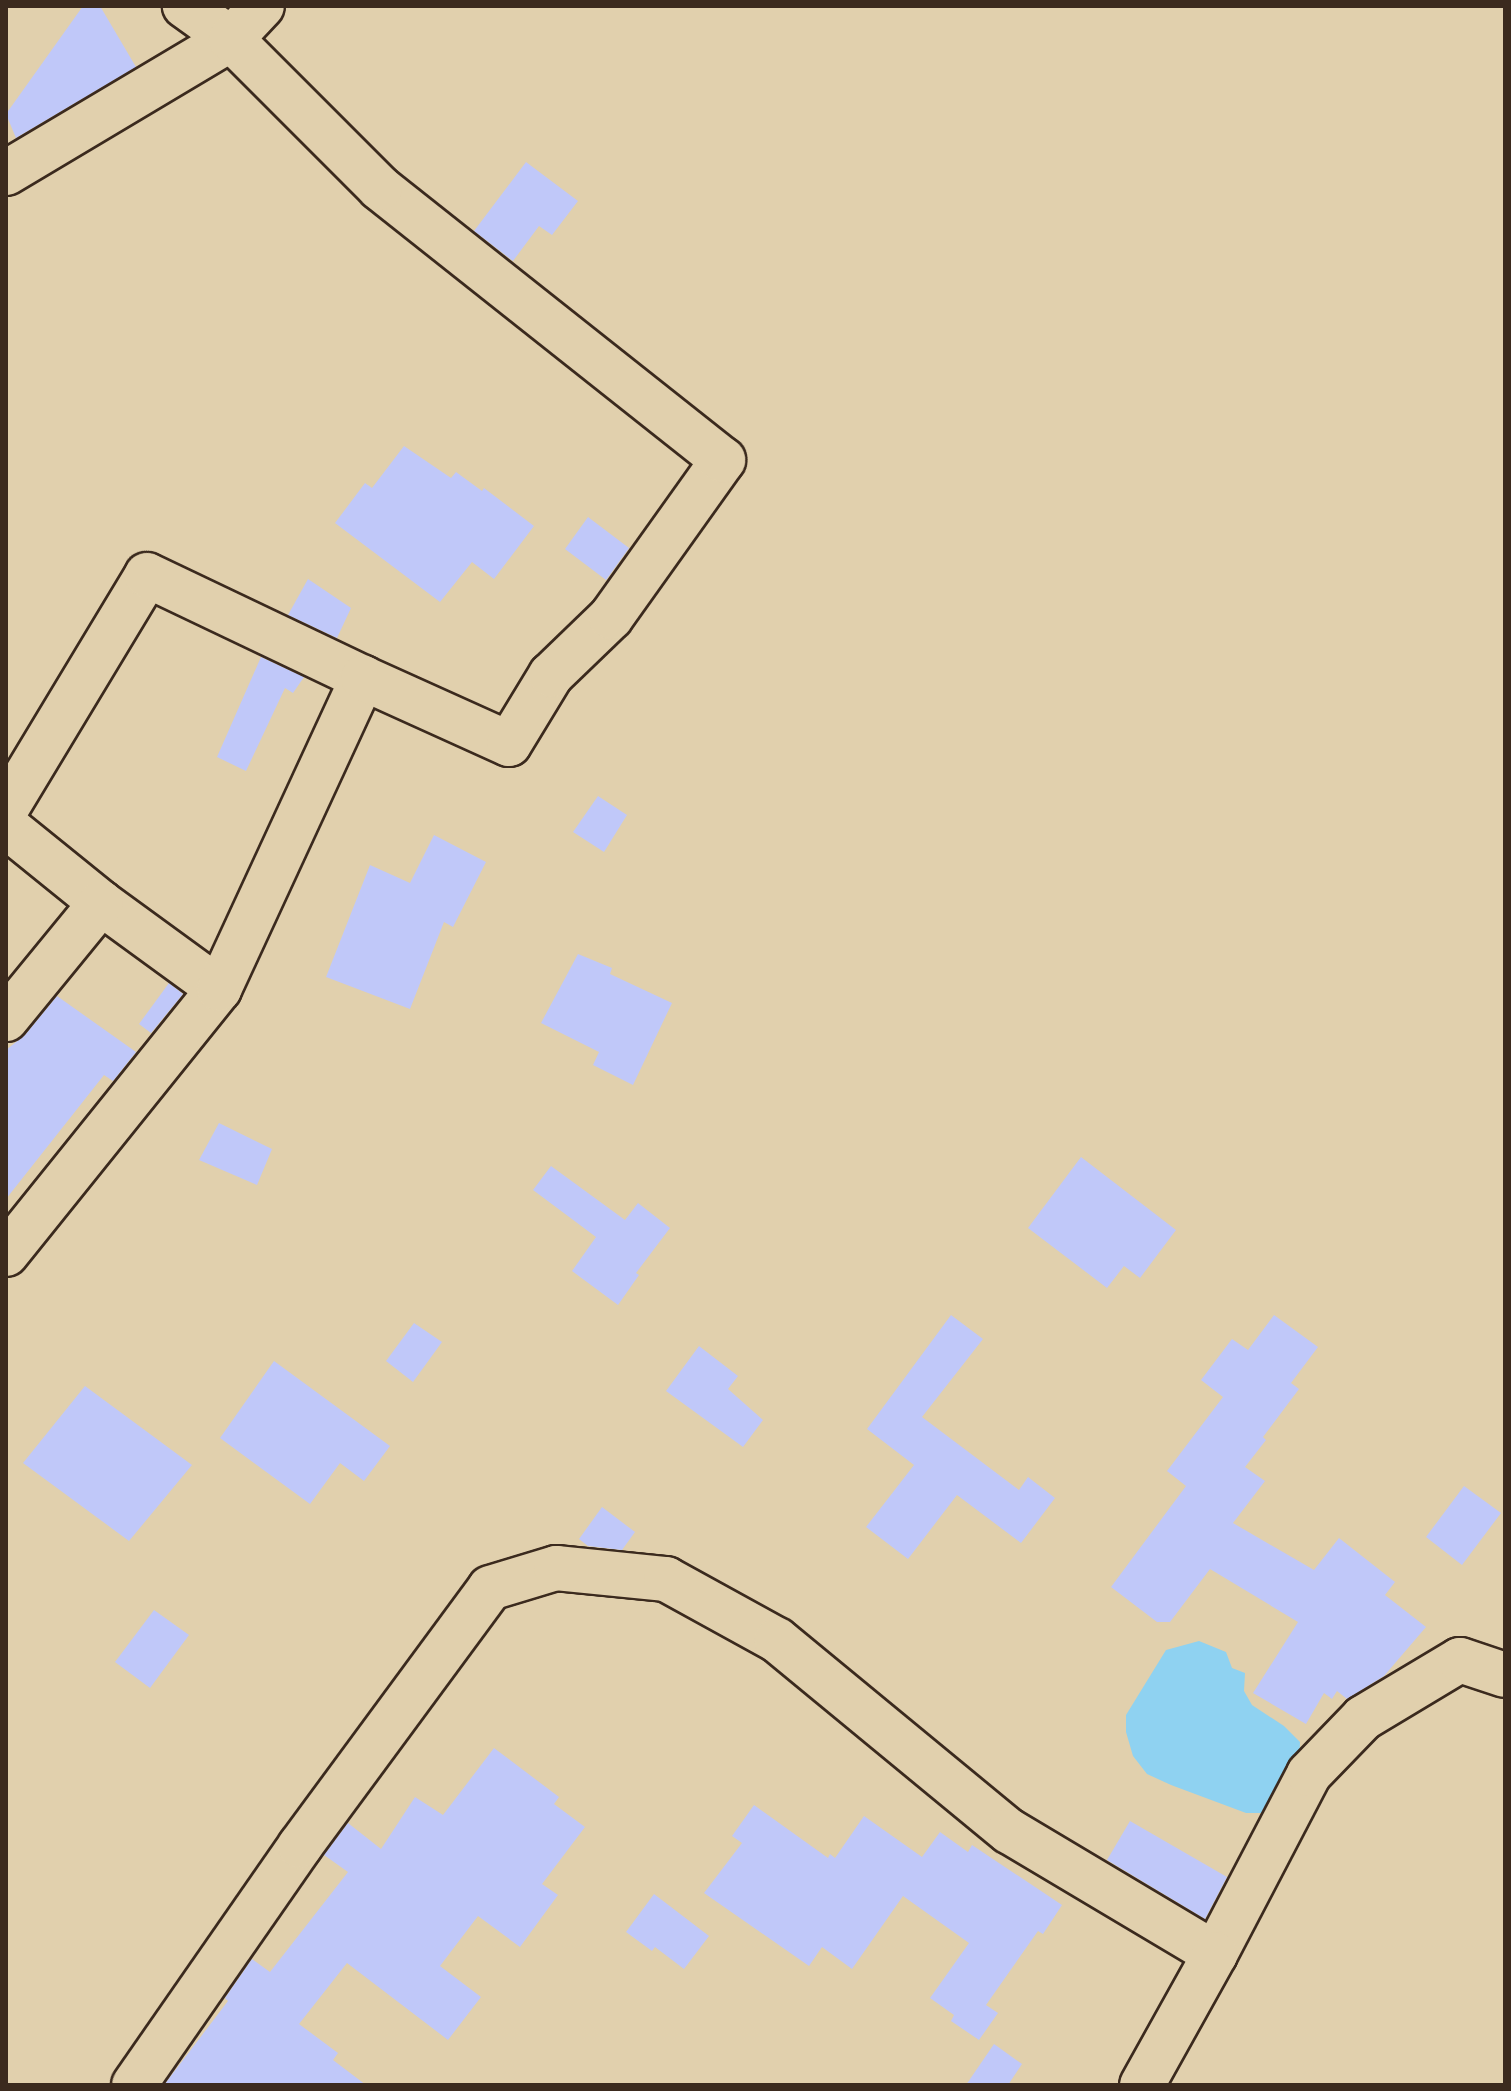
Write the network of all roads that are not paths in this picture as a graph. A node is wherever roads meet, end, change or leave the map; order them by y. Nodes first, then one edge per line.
1 (185, 6) edge
2 (262, 6) edge
3 (231, 39) junction
4 (6, 173) edge
5 (363, 678) junction
6 (6, 809) edge
7 (6, 826) edge
8 (101, 903) junction
9 (219, 989) junction
10 (6, 1019) edge
11 (6, 1254) edge
12 (1505, 1675) edge
13 (1215, 1954) junction
14 (134, 2085) edge
15 (1142, 2085) edge

1 - 3 street
2 - 3 street
3 - 4 street
3 - 5 street
5 - 6 street
5 - 9 street
7 - 8 street
8 - 9 street
8 - 10 street
9 - 11 street
12 - 13 street
13 - 14 street
13 - 15 street

